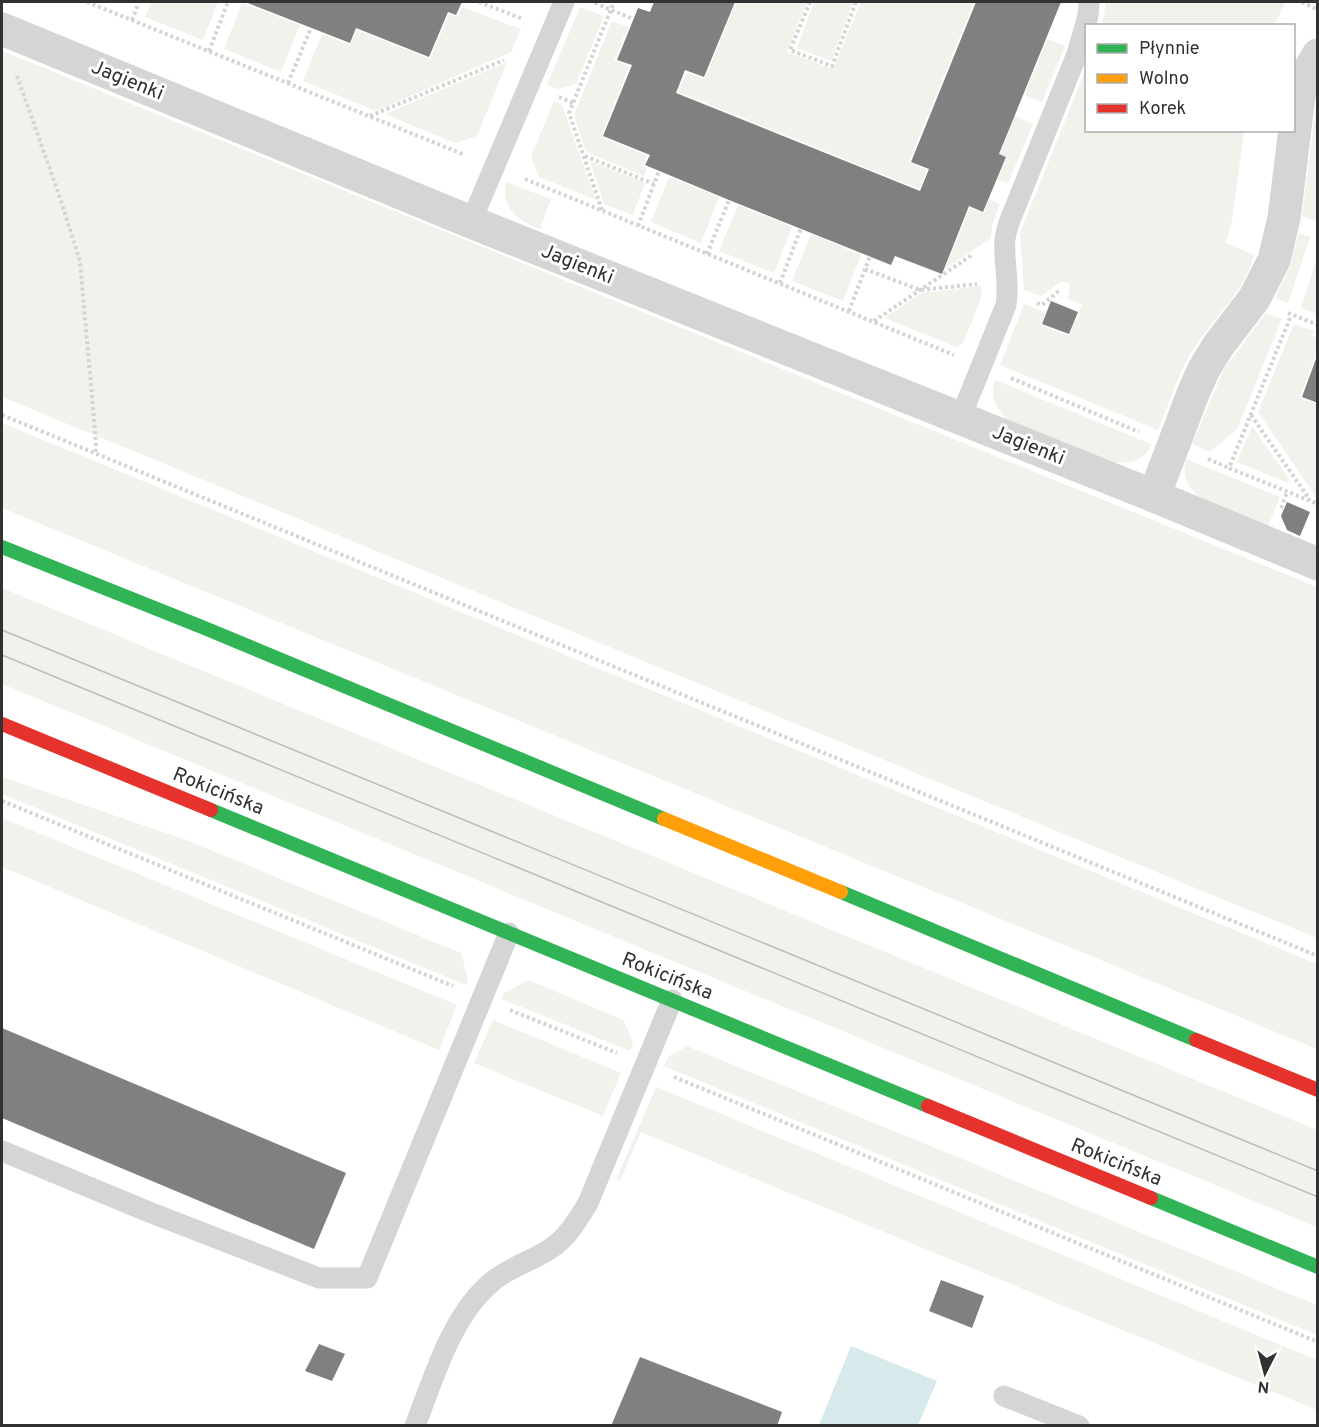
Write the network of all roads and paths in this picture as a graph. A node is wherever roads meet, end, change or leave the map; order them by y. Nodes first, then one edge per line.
1 (87, 2) edge
2 (139, 2) edge
3 (228, 2) edge
4 (479, 2) edge
5 (564, 2) edge
6 (591, 2) edge
7 (614, 2) edge
8 (810, 2) edge
9 (856, 2) edge
10 (1089, 2) edge
11 (1302, 2) edge
12 (611, 10) junction
13 (1317, 10) edge
14 (633, 19) dead end
15 (132, 20) junction
16 (532, 23) dead end
17 (1086, 24) edge
18 (311, 28) dead end
19 (2, 29) edge
20 (1085, 29) edge
21 (209, 51) junction
22 (1317, 55) edge
23 (507, 58) dead end
24 (17, 75) dead end
25 (288, 83) junction
26 (370, 116) junction
27 (1295, 129) edge
28 (1295, 132) edge
29 (584, 155) junction
30 (494, 167) junction
31 (659, 171) dead end
32 (654, 184) junction
33 (729, 200) dead end
34 (603, 211) junction
35 (471, 222) junction
36 (638, 226) junction
37 (801, 228) dead end
38 (1006, 233) junction
39 (707, 254) junction
40 (870, 256) dead end
41 (865, 269) junction
42 (1008, 280) junction
43 (780, 283) junction
44 (920, 290) junction
45 (1294, 304) dead end
46 (849, 311) junction
47 (873, 321) junction
48 (981, 366) junction
49 (1251, 414) junction
50 (2, 415) edge
51 (960, 419) junction
52 (1173, 446) junction
53 (95, 454) junction
54 (1229, 468) junction
55 (1154, 496) junction
56 (1311, 502) junction
57 (1317, 504) edge
58 (2, 547) edge
59 (1317, 564) edge
60 (2, 724) edge
61 (508, 933) junction
62 (1317, 956) edge
63 (672, 1000) junction
64 (1317, 1089) edge
65 (2, 1151) edge
66 (1317, 1267) edge
67 (1004, 1396) dead end
68 (415, 1425) edge
69 (1079, 1425) edge

1 - 15 path
2 - 15 path
3 - 21 path
4 - 16 path
5 - 30 lane
6 - 12 path
7 - 12 path
8 - 9 path
10 - 17 lane
11 - 13 path
12 - 14 path
12 - 29 path
15 - 21 path
18 - 25 path
19 - 35 street, Jagienki
20 - 38 lane
21 - 25 path
22 - 27 street
23 - 26 path
24 - 53 path
25 - 26 path
26 - 30 path
28 - 52 street
29 - 32 path
29 - 34 path
30 - 34 path
30 - 35 lane
31 - 32 path
32 - 36 path
33 - 39 path
34 - 36 path
35 - 51 street, Jagienki
36 - 39 path
37 - 43 path
38 - 42 lane
38 - 44 path
39 - 43 path
40 - 41 path
41 - 44 path
41 - 46 path
42 - 44 path
42 - 48 lane
43 - 46 path
44 - 47 path
45 - 49 path
46 - 47 path
47 - 48 path
48 - 51 lane
48 - 52 path
49 - 54 path
49 - 56 path
50 - 53 path
51 - 55 street, Jagienki
52 - 54 path
52 - 55 street
53 - 62 path
54 - 56 path
55 - 59 street, Jagienki
56 - 57 path
58 - 64 main road
60 - 61 main road, Rokicińska
61 - 63 main road, Rokicińska
61 - 65 lane
63 - 66 main road, Rokicińska
63 - 68 lane
67 - 69 lane

